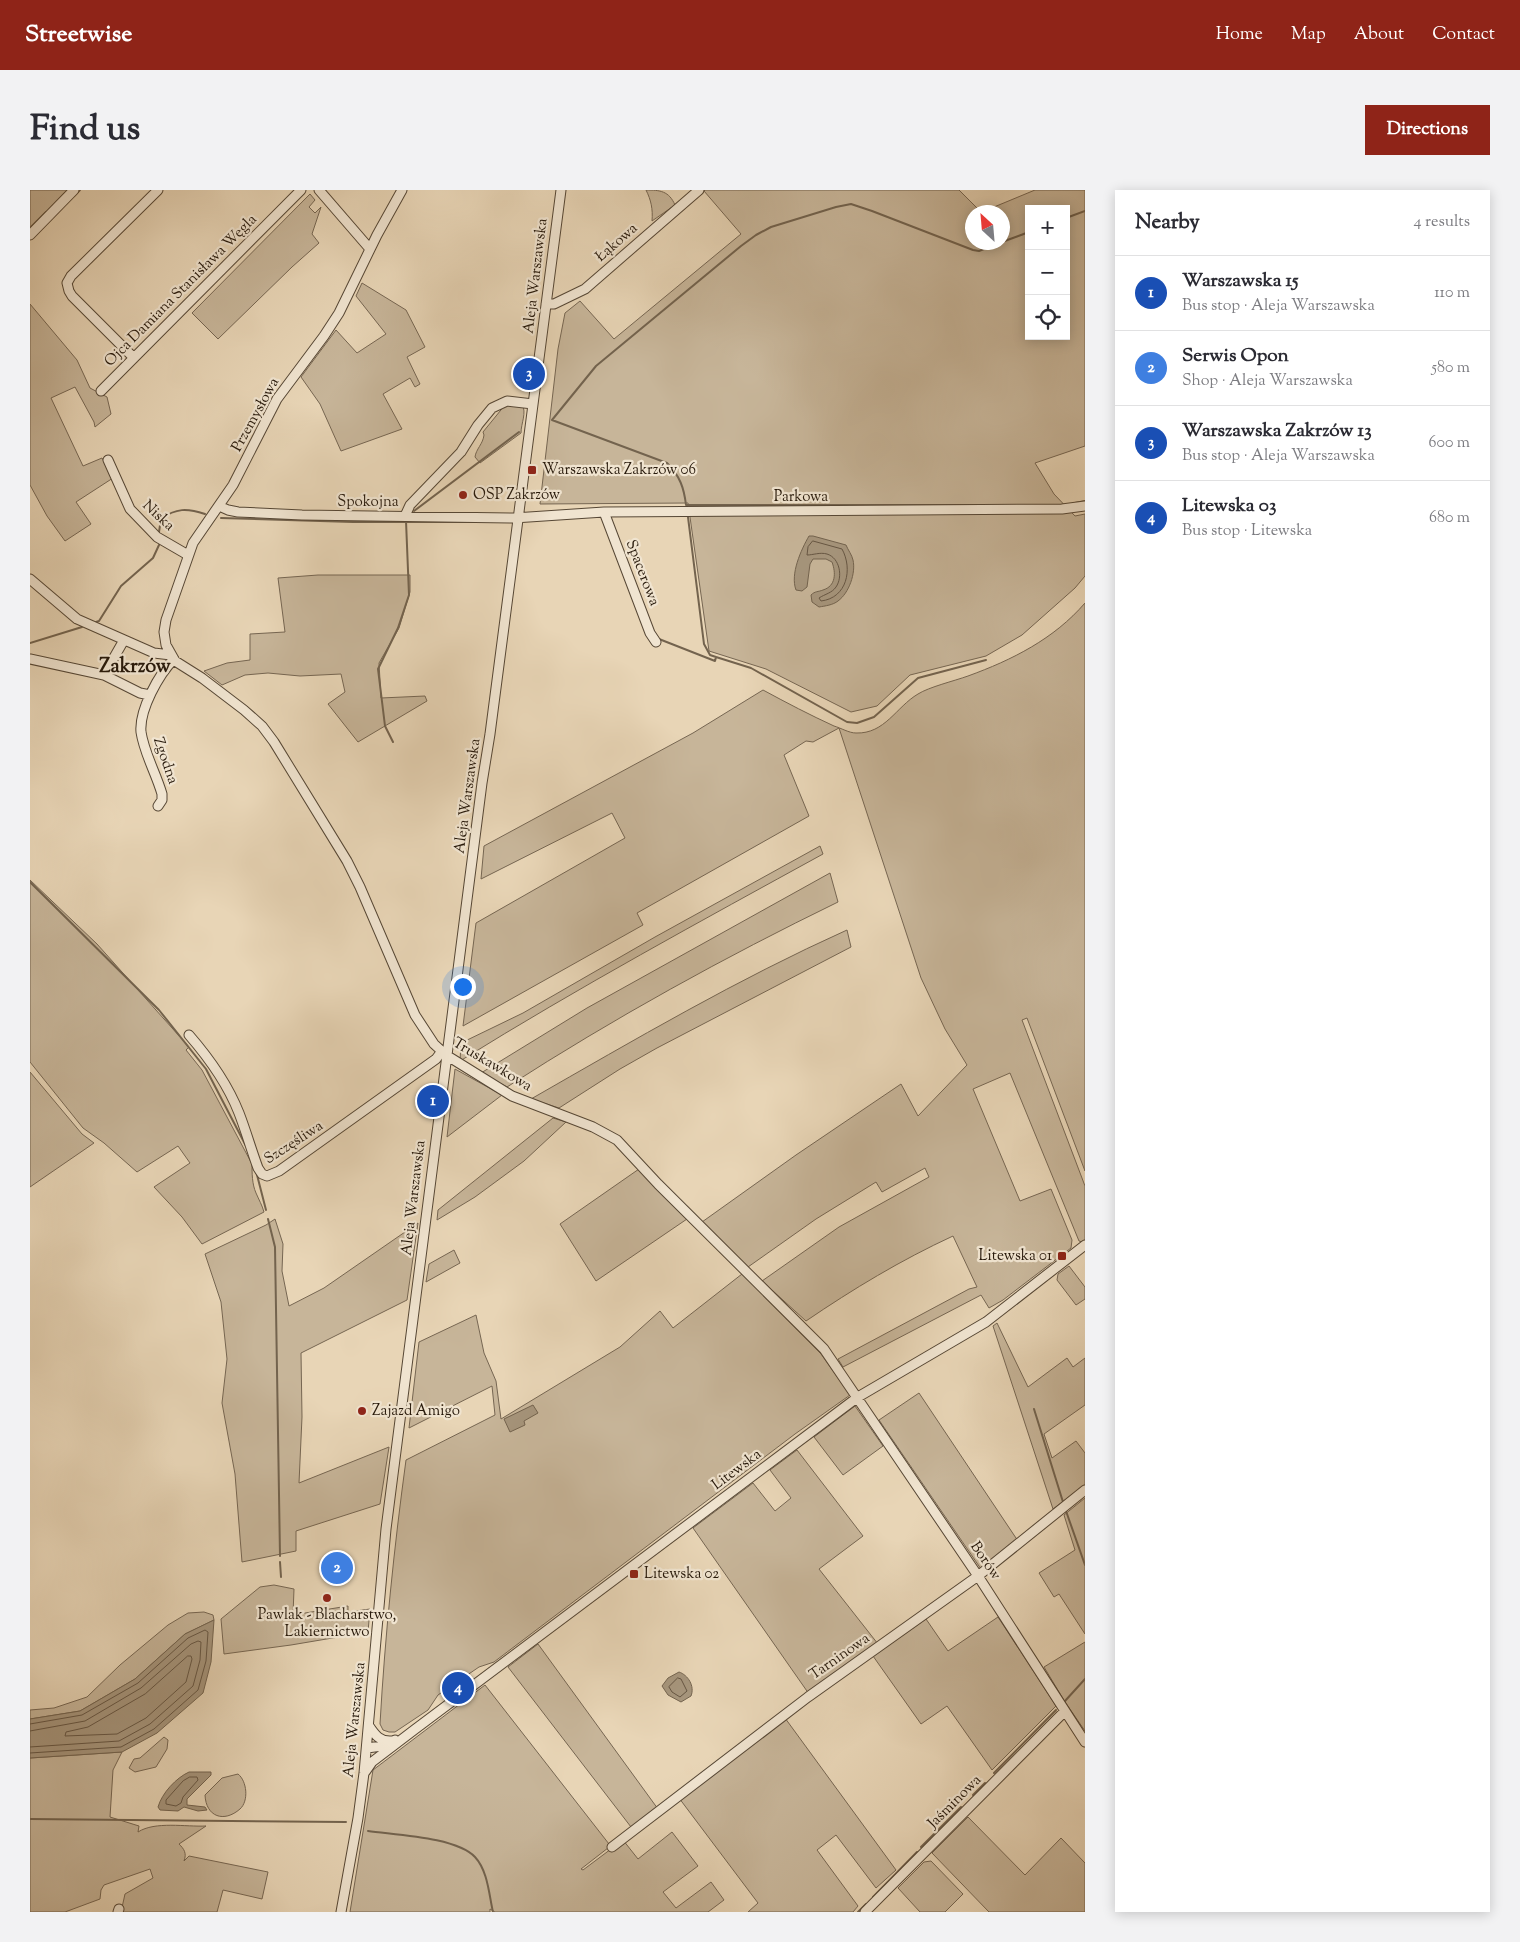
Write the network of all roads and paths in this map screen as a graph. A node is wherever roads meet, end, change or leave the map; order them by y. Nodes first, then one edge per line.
1 (74, 190) edge
2 (158, 190) edge
3 (302, 190) edge
4 (319, 190) edge
5 (402, 190) edge
6 (561, 190) edge
7 (699, 190) edge
8 (30, 234) edge
9 (370, 249) junction
10 (546, 304) junction
11 (134, 358) junction
12 (101, 391) dead end
13 (533, 404) junction
14 (108, 460) dead end
15 (219, 506) junction
16 (1085, 506) edge
17 (604, 512) junction
18 (405, 516) junction
19 (518, 517) junction
20 (188, 555) junction
21 (30, 579) edge
22 (124, 640) junction
23 (656, 642) dead end
24 (30, 659) edge
25 (173, 659) junction
26 (104, 675) junction
27 (150, 695) junction
28 (158, 806) dead end
29 (189, 1035) dead end
30 (444, 1053) junction
31 (1085, 1245) edge
32 (858, 1397) junction
33 (1085, 1490) edge
34 (978, 1576) junction
35 (1065, 1711) junction
36 (369, 1726) junction
37 (414, 1730) junction
38 (392, 1741) junction
39 (1085, 1742) edge
40 (367, 1748) junction
41 (387, 1750) junction
42 (364, 1773) junction
43 (612, 1847) dead end
44 (341, 1912) edge
45 (864, 1912) edge

1 - 8 street
2 - 11 street
3 - 11 street, Ojca Damiana Stanisława Węgla
4 - 9 street
5 - 9 street, Przemysłowa
6 - 10 street, Aleja Warszawska
7 - 10 street, Łąkowa
9 - 15 street, Przemysłowa
10 - 13 street, Aleja Warszawska
11 - 12 street, Ojca Damiana Stanisława Węgla
13 - 18 street
13 - 19 street, Aleja Warszawska
14 - 20 street, Niska
15 - 18 street, Spokojna
15 - 20 street, Przemysłowa
16 - 17 street, Parkowa
17 - 19 street, Parkowa
17 - 23 street, Spacerowa
18 - 19 street, Spokojna
19 - 30 street, Aleja Warszawska
20 - 25 street, Przemysłowa
21 - 22 street, Truskawkowa
22 - 25 street, Truskawkowa
22 - 26 street
24 - 26 street
25 - 27 street, Zgodna
25 - 30 street, Truskawkowa
26 - 27 street
27 - 28 street, Zgodna
29 - 30 street, Szczęśliwa
30 - 32 street, Truskawkowa
30 - 36 street, Aleja Warszawska
31 - 32 street, Litewska
32 - 34 street, Borów
32 - 37 street, Litewska
33 - 34 street, Tarninowa
34 - 35 street, Borów
34 - 43 street, Tarninowa
35 - 39 street, Borów
35 - 45 street, Jaśminowa
36 - 38 street
36 - 40 street, Aleja Warszawska
37 - 38 street
37 - 41 street
38 - 40 street
40 - 41 street
40 - 42 street, Aleja Warszawska
41 - 42 street
42 - 44 street, Aleja Warszawska

